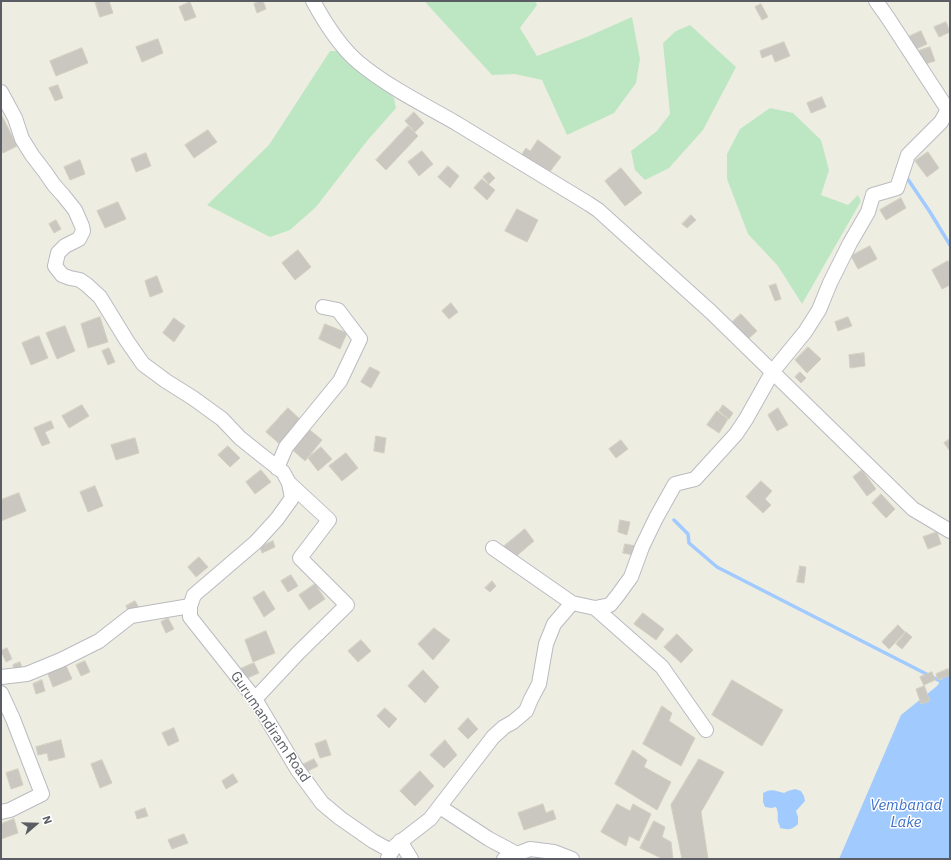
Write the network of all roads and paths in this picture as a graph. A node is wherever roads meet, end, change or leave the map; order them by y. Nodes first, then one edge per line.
1 (314, 1) edge
2 (876, 1) edge
3 (1, 92) edge
4 (949, 109) edge
5 (323, 307) dead end
6 (773, 372) junction
7 (277, 468) junction
8 (289, 483) junction
9 (950, 531) edge
10 (493, 548) dead end
11 (572, 603) junction
12 (190, 606) junction
13 (595, 608) junction
14 (1, 677) edge
15 (1, 693) edge
16 (255, 699) junction
17 (706, 730) dead end
18 (440, 806) junction
19 (1, 812) edge
20 (390, 853) edge
21 (517, 854) junction
22 (411, 859) edge
23 (504, 859) edge
24 (572, 859) edge

1 - 6 street
2 - 4 street
3 - 7 street
4 - 6 street
5 - 7 street
6 - 9 street
6 - 13 street
7 - 8 street
8 - 12 street
8 - 16 street
10 - 11 street
11 - 13 street
11 - 18 street
12 - 14 street
12 - 16 street, Gurumandiram Road
13 - 17 street
15 - 19 street
16 - 20 street, Gurumandiram Road
18 - 20 street
18 - 21 street
20 - 22 street
21 - 23 street
21 - 24 street

